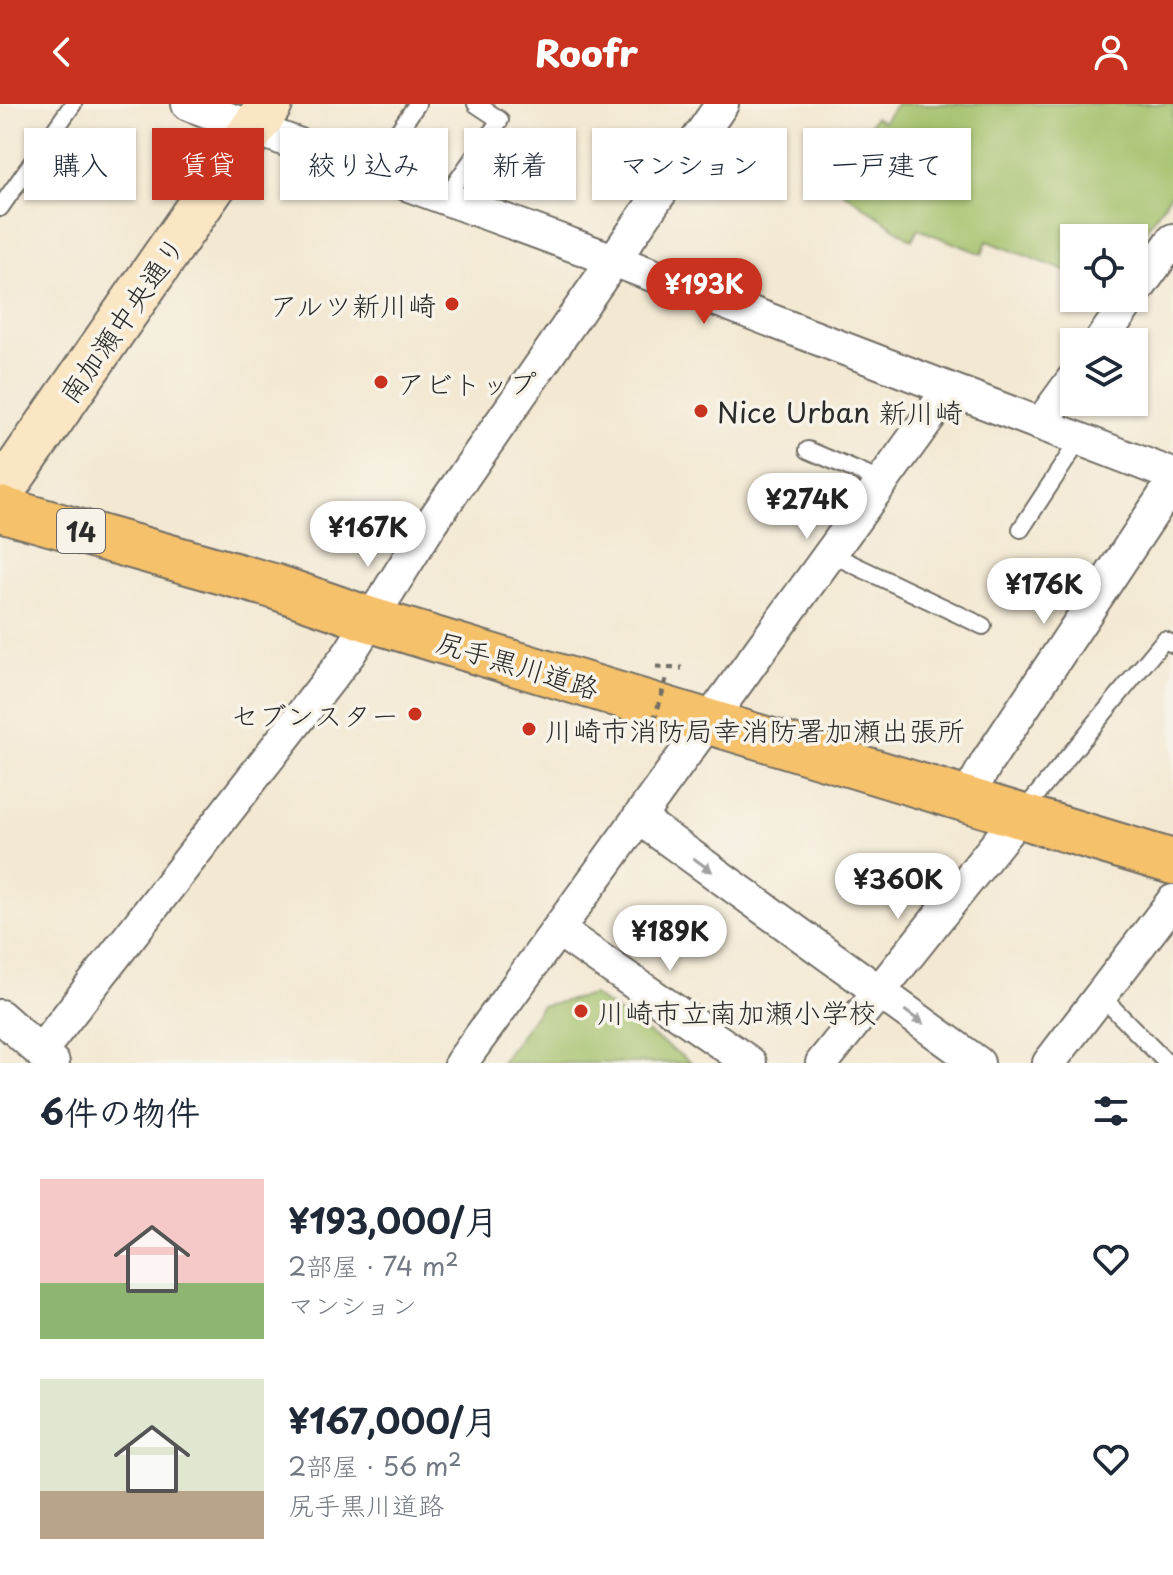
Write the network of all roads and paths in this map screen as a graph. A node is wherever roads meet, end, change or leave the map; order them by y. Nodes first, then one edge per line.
1 (73, 104) edge
2 (188, 104) edge
3 (417, 104) edge
4 (476, 104) edge
5 (722, 104) edge
6 (262, 116) edge
7 (286, 128) edge
8 (401, 128) edge
9 (448, 194) edge
10 (448, 199) edge
11 (0, 208) edge
12 (1173, 240) edge
13 (616, 261) junction
14 (1148, 274) edge
15 (948, 391) junction
16 (1060, 397) edge
17 (1042, 422) junction
18 (1080, 439) junction
19 (808, 450) dead end
20 (1173, 475) edge
21 (883, 482) junction
22 (1173, 482) edge
23 (0, 494) edge
24 (0, 509) edge
25 (1021, 529) dead end
26 (831, 554) junction
27 (368, 619) junction
28 (983, 626) dead end
29 (1173, 644) edge
30 (682, 668) dead end
31 (710, 723) junction
32 (651, 731) dead end
33 (966, 800) junction
34 (1020, 815) junction
35 (640, 819) junction
36 (1173, 862) edge
37 (1173, 901) edge
38 (558, 930) junction
39 (878, 991) junction
40 (1101, 996) junction
41 (0, 1016) edge
42 (47, 1058) edge
43 (461, 1063) edge
44 (750, 1063) edge
45 (822, 1063) edge
46 (978, 1063) edge
47 (1049, 1063) edge
48 (1167, 1063) edge

1 - 11 lane
2 - 6 street
3 - 8 lane
4 - 9 lane
5 - 13 street
6 - 7 street
6 - 23 street, 南加瀬中央通り
10 - 13 street
12 - 14 street
13 - 15 street
13 - 27 street
15 - 17 street
15 - 21 street
16 - 17 street
17 - 18 street
18 - 20 street
18 - 25 lane
19 - 21 lane
21 - 26 street
22 - 33 street
24 - 27 main road, 尻手黒川道路 / 14
26 - 28 lane
26 - 31 street
27 - 31 main road, 尻手黒川道路 / 14
27 - 42 street
29 - 34 lane
30 - 32 path, bridge
31 - 33 main road, 尻手黒川道路 / 14
31 - 35 street
33 - 34 main road, 尻手黒川道路 / 14
34 - 36 main road, 尻手黒川道路 / 14
34 - 39 street
35 - 38 street
35 -> 39 street
37 - 40 street
38 - 43 street
38 - 44 street
39 - 45 street
39 -> 46 street
40 - 47 street
40 - 48 lane
41 - 42 street

